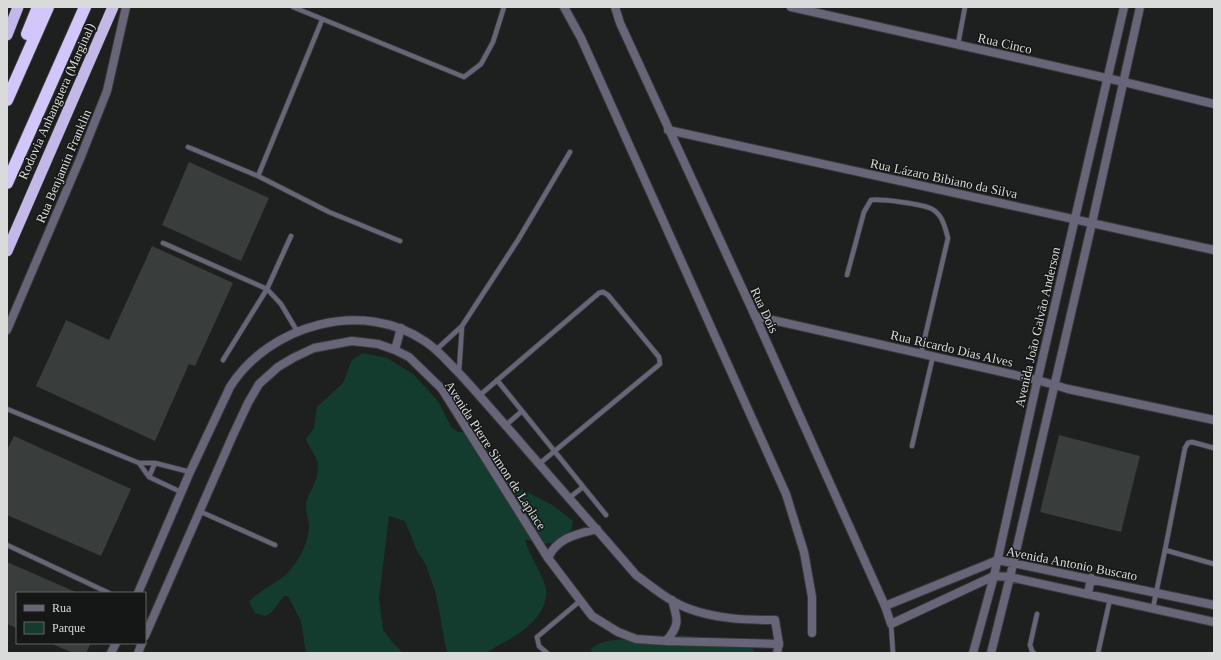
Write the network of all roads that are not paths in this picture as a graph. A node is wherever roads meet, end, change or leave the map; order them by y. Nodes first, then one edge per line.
1 (18, 7) edge
2 (38, 7) edge
3 (48, 7) edge
4 (85, 7) edge
5 (113, 7) edge
6 (126, 7) edge
7 (293, 7) edge
8 (504, 7) edge
9 (564, 7) edge
10 (615, 7) edge
11 (791, 7) edge
12 (965, 7) edge
13 (1124, 7) edge
14 (1140, 7) edge
15 (322, 20) junction
16 (7, 35) edge
17 (958, 44) junction
18 (1107, 78) junction
19 (1124, 82) junction
20 (7, 87) edge
21 (7, 100) edge
22 (1214, 104) edge
23 (668, 130) junction
24 (188, 147) dead end
25 (570, 152) dead end
26 (258, 176) junction
27 (7, 183) edge
28 (1075, 218) junction
29 (1092, 223) junction
30 (291, 236) dead end
31 (400, 241) dead end
32 (163, 243) dead end
33 (1214, 250) edge
34 (7, 251) edge
35 (847, 275) dead end
36 (267, 290) junction
37 (755, 316) junction
38 (462, 326) junction
39 (402, 328) junction
40 (7, 330) edge
41 (297, 331) junction
42 (395, 350) junction
43 (436, 350) junction
44 (922, 354) junction
45 (933, 356) junction
46 (223, 360) dead end
47 (459, 373) junction
48 (497, 380) junction
49 (1037, 380) junction
50 (1054, 385) junction
51 (480, 395) junction
52 (7, 409) edge
53 (522, 411) junction
54 (1214, 420) edge
55 (506, 425) junction
56 (912, 446) dead end
57 (1214, 448) edge
58 (554, 451) junction
59 (139, 463) junction
60 (155, 463) junction
61 (539, 464) junction
62 (190, 472) junction
63 (150, 477) junction
64 (583, 486) junction
65 (181, 492) junction
66 (569, 498) junction
67 (199, 511) junction
68 (606, 515) dead end
69 (598, 529) junction
70 (7, 544) edge
71 (275, 545) dead end
72 (1165, 550) junction
73 (548, 558) junction
74 (998, 560) junction
75 (1013, 563) junction
76 (1214, 564) edge
77 (994, 576) junction
78 (1010, 577) junction
79 (1091, 578) junction
80 (107, 592) edge
81 (138, 592) edge
82 (1157, 592) junction
83 (1088, 594) junction
84 (1110, 599) junction
85 (672, 600) junction
86 (580, 601) junction
87 (1214, 605) edge
88 (885, 606) junction
89 (1153, 608) junction
90 (1037, 614) dead end
91 (1214, 622) edge
92 (891, 624) junction
93 (812, 633) dead end
94 (146, 634) edge
95 (666, 641) junction
96 (116, 644) edge
97 (779, 644) junction
98 (111, 653) edge
99 (548, 653) edge
100 (777, 653) edge
101 (893, 653) edge
102 (973, 653) edge
103 (990, 653) edge
104 (1034, 653) edge
105 (1098, 653) edge

1 - 16 highway
2 - 20 highway
3 - 21 highway
4 - 27 highway
5 - 34 highway, Rodovia Anhanguera (Marginal)
6 - 40 street, Rua Benjamin Franklin
7 - 15 lane
8 - 15 lane
9 - 93 street
10 - 23 street, Rua Dois
11 - 17 street, Rua Cinco
12 - 17 lane
13 - 18 street, Avenida João Galvão Anderson
14 - 19 street
15 - 26 lane
17 - 18 street, Rua Cinco
18 - 19 street, Rua Cinco
18 - 28 street, Avenida João Galvão Anderson
19 - 22 street, Rua Cinco
19 - 29 street
23 - 28 street, Rua Lázaro Bibiano da Silva
23 - 37 street, Rua Dois
24 - 26 lane
25 - 38 lane
26 - 31 lane
28 - 29 street, Rua Lázaro Bibiano da Silva
28 - 49 street, Avenida João Galvão Anderson
29 - 33 street, Rua Lázaro Bibiano da Silva
29 - 50 street
30 - 36 lane
32 - 36 lane
35 - 44 lane
36 - 41 lane
36 - 46 lane
37 - 44 street, Rua Ricardo Dias Alves
37 - 88 street, Rua Dois
38 - 43 lane
38 - 47 lane
39 - 41 street, Avenida Pierre Simon de Laplace
39 - 42 street
39 - 43 street, Avenida Pierre Simon de Laplace
41 - 62 street, Avenida Pierre Simon de Laplace
42 - 67 street, Avenida Pierre Simon de Laplace
42 - 73 street, Avenida Pierre Simon de Laplace
43 - 47 street, Avenida Pierre Simon de Laplace
44 - 45 street, Rua Ricardo Dias Alves
45 - 49 street, Rua Ricardo Dias Alves
45 - 56 lane
47 - 51 street, Avenida Pierre Simon de Laplace
48 - 51 lane
48 - 53 lane
48 - 58 lane
49 - 50 street, Rua Ricardo Dias Alves
49 - 74 street, Avenida João Galvão Anderson
50 - 54 street, Rua Ricardo Dias Alves
50 - 75 street
51 - 55 street, Avenida Pierre Simon de Laplace
52 - 59 lane
53 - 55 lane
53 - 58 lane
55 - 61 street, Avenida Pierre Simon de Laplace
57 - 72 lane
58 - 61 lane
58 - 64 lane
59 - 60 lane
59 - 63 lane
60 - 62 lane
60 - 63 lane
61 - 66 street, Avenida Pierre Simon de Laplace
62 - 65 street, Avenida Pierre Simon de Laplace
63 - 65 lane
64 - 66 lane
64 - 68 lane
65 - 81 street, Avenida Pierre Simon de Laplace
66 - 69 street, Avenida Pierre Simon de Laplace
67 - 71 lane
67 - 94 street, Avenida Pierre Simon de Laplace
69 - 73 street
69 - 85 street, Avenida Pierre Simon de Laplace
70 - 80 lane
72 - 76 lane
72 - 82 lane
73 - 86 street, Avenida Pierre Simon de Laplace
74 - 75 street, Avenida Antonio Buscato
74 - 77 street, Avenida João Galvão Anderson
74 - 88 street, Avenida Antonio Buscato
75 - 78 street
75 - 79 street, Avenida Antonio Buscato
77 - 78 street, Avenida Antonio Buscato
77 - 92 street, Avenida Antonio Buscato
77 - 102 street, Avenida João Galvão Anderson
78 - 83 street, Avenida Antonio Buscato
78 - 103 street
79 - 82 street, Avenida Antonio Buscato
79 - 83 street
82 - 87 street, Avenida Antonio Buscato
82 - 89 lane
83 - 84 street, Avenida Antonio Buscato
84 - 89 street, Avenida Antonio Buscato
84 - 105 lane
85 - 95 street
85 - 97 street, Avenida Pierre Simon de Laplace
86 - 95 street, Avenida Pierre Simon de Laplace
86 - 99 lane
88 - 92 street, Rua Dois
89 - 91 street, Avenida Antonio Buscato
90 - 104 lane
92 - 101 lane
95 - 97 street, Avenida Pierre Simon de Laplace
96 - 98 street
97 - 100 street, Avenida Pierre Simon de Laplace

